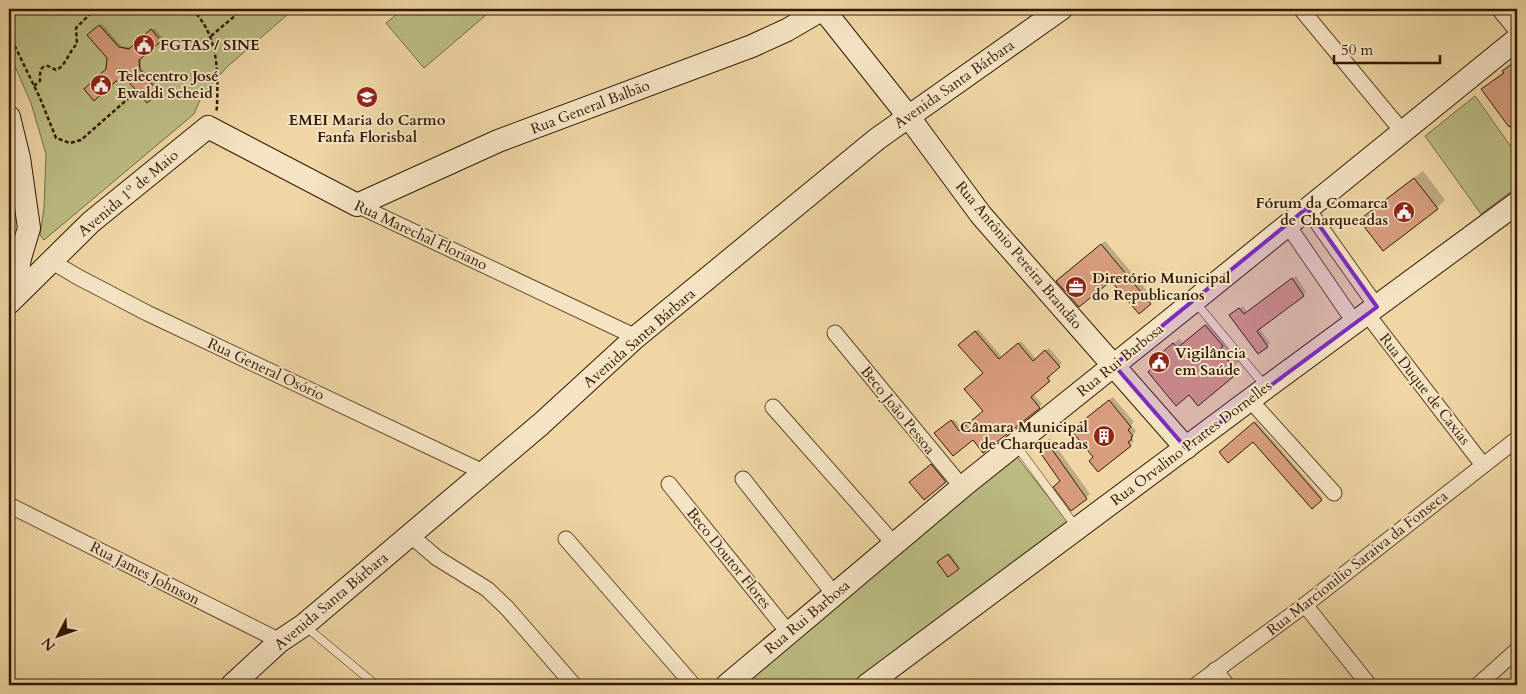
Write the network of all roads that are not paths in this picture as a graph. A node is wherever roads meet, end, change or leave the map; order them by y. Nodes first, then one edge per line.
1 (823, 9) edge
2 (1061, 9) edge
3 (1300, 9) edge
4 (1498, 9) edge
5 (1517, 31) edge
6 (1517, 39) edge
7 (908, 116) junction
8 (9, 117) edge
9 (211, 122) joint
10 (1402, 132) junction
11 (21, 179) junction
12 (1517, 203) edge
13 (357, 205) junction
14 (1307, 208) junction
15 (1287, 224) junction
16 (28, 228) junction
17 (13, 256) edge
18 (51, 261) junction
19 (11, 301) edge
20 (1194, 301) junction
21 (1367, 315) junction
22 (835, 333) dead end
23 (636, 338) junction
24 (1114, 366) junction
25 (1258, 393) junction
26 (773, 407) dead end
27 (1517, 439) edge
28 (1015, 444) junction
29 (1186, 448) junction
30 (1483, 465) junction
31 (483, 472) junction
32 (743, 478) dead end
33 (669, 484) dead end
34 (962, 487) junction
35 (1334, 493) dead end
36 (9, 506) edge
37 (1077, 528) junction
38 (410, 535) junction
39 (566, 538) dead end
40 (894, 544) junction
41 (834, 594) junction
42 (1305, 605) junction
43 (304, 625) junction
44 (788, 632) junction
45 (280, 641) junction
46 (1517, 650) edge
47 (1215, 670) junction
48 (232, 685) edge
49 (376, 685) edge
50 (574, 685) edge
51 (693, 685) edge
52 (726, 685) edge
53 (867, 685) edge
54 (1196, 685) edge
55 (1227, 685) edge
56 (1369, 685) edge
57 (1478, 685) edge

1 - 7 street, Rua Antônio Pereira Brandão
1 - 13 street, Rua General Balbão
2 - 7 street, Avenida Santa Bárbara
3 - 10 street
4 - 5 street
6 - 10 street, Rua Rui Barbosa
7 - 23 street, Avenida Santa Bárbara
7 - 24 street, Rua Antônio Pereira Brandão
8 - 11 street
9 - 13 street, Rua Marechal Floriano
9 - 18 street, Avenida 1º de Maio
10 - 14 street, Rua Rui Barbosa
11 - 16 street
11 - 17 street
12 - 21 street, Rua Orvalino Prattes Dornelles
13 - 23 street, Rua Marechal Floriano
14 - 15 street, Rua Rui Barbosa
14 - 21 street
15 - 20 street, Rua Rui Barbosa
15 - 21 street
16 - 17 street
16 - 18 street
17 - 18 street
17 - 19 street
18 - 19 street, Avenida 1º de Maio
18 - 31 street, Rua General Osório
20 - 24 street, Rua Rui Barbosa
20 - 25 lane
21 - 25 street, Rua Orvalino Prattes Dornelles
21 - 30 street, Rua Duque de Caxias
22 - 34 street, Beco João Pessoa
23 - 31 street, Avenida Santa Bárbara
24 - 28 street, Rua Rui Barbosa
24 - 29 street, Rua Antônio Pereira Brandão
25 - 29 street, Rua Orvalino Prattes Dornelles
25 - 35 street
26 - 40 street
27 - 30 street, Rua Marcionilio Saraiva da Fonseca
28 - 34 street, Rua Rui Barbosa
28 - 37 lane
29 - 37 street, Rua Orvalino Prattes Dornelles
30 - 42 street, Rua Marcionilio Saraiva da Fonseca
31 - 38 street, Avenida Santa Bárbara
32 - 41 street
33 - 44 street, Beco Doutor Flores
34 - 40 street, Rua Rui Barbosa
36 - 45 street, Rua James Johnson
37 - 53 street, Rua Orvalino Prattes Dornelles
38 - 43 street, Avenida Santa Bárbara
38 - 50 street
39 - 51 street
40 - 41 street, Rua Rui Barbosa
41 - 44 street, Rua Rui Barbosa
42 - 47 street, Rua Marcionilio Saraiva da Fonseca
42 - 56 street
43 - 45 street, Avenida Santa Bárbara
43 - 49 lane
44 - 52 street, Rua Rui Barbosa
45 - 48 street, Avenida Santa Bárbara
46 - 57 street
47 - 54 street, Rua Marcionilio Saraiva da Fonseca
47 - 55 street

